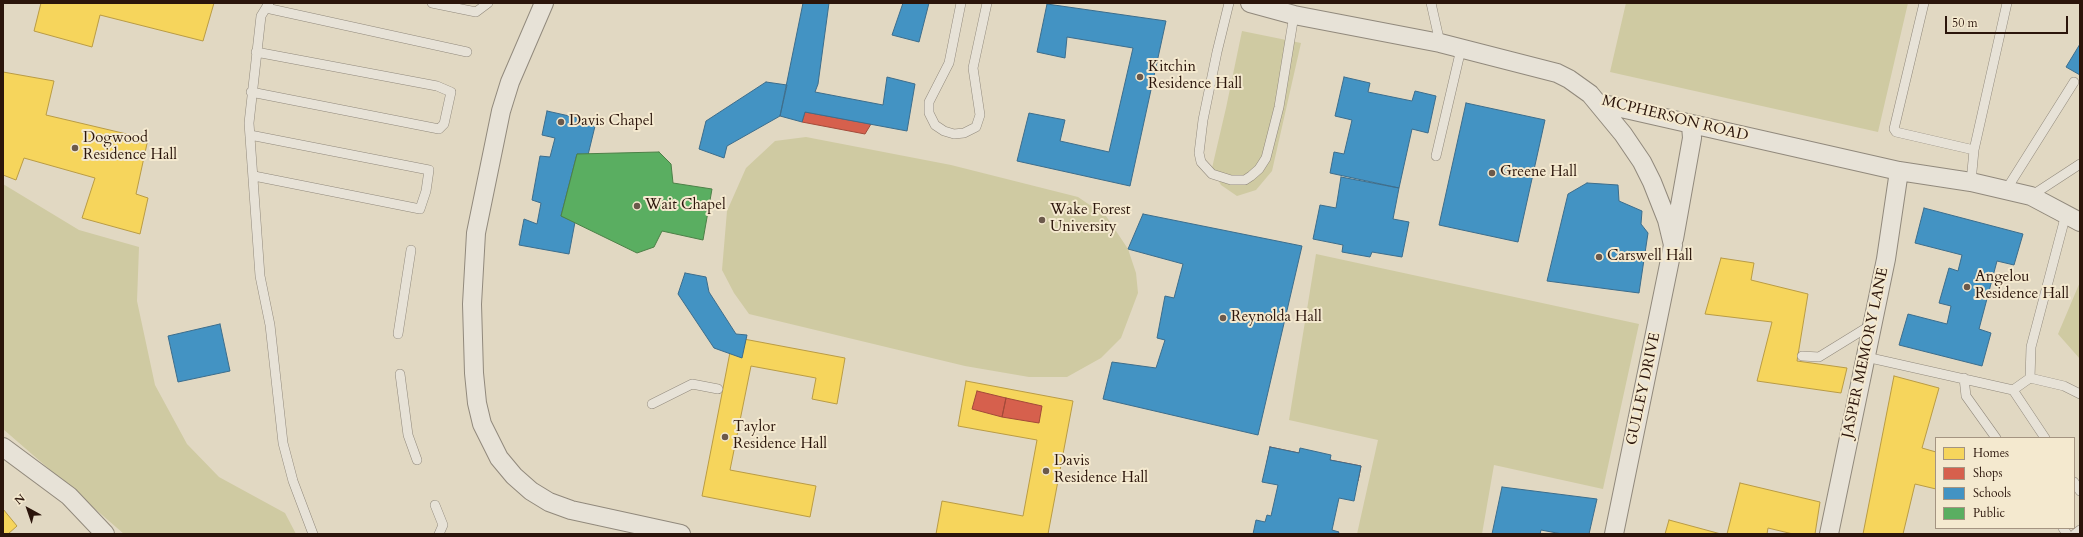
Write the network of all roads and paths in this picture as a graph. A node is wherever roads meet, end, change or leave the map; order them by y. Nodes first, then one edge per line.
1 (432, 3) edge
2 (488, 3) edge
3 (544, 3) edge
4 (961, 3) edge
5 (987, 3) edge
6 (1229, 3) edge
7 (1250, 3) edge
8 (1431, 3) edge
9 (1924, 3) edge
10 (2007, 3) edge
11 (267, 5) edge
12 (1294, 15) junction
13 (1440, 43) junction
14 (1462, 49) junction
15 (256, 52) junction
16 (467, 52) dead end
17 (2074, 82) dead end
18 (251, 92) junction
19 (1599, 103) junction
20 (1691, 125) junction
21 (250, 135) junction
22 (1974, 150) junction
23 (1436, 156) dead end
24 (2080, 164) edge
25 (1899, 171) junction
26 (254, 176) junction
27 (1971, 182) junction
28 (2006, 190) junction
29 (2031, 196) junction
30 (2073, 218) edge
31 (1673, 245) junction
32 (412, 250) dead end
33 (1872, 324) junction
34 (398, 334) dead end
35 (1802, 356) dead end
36 (1866, 358) junction
37 (400, 374) dead end
38 (1964, 378) junction
39 (2030, 378) junction
40 (718, 389) dead end
41 (2012, 390) junction
42 (2080, 394) edge
43 (652, 404) dead end
44 (1995, 437) edge
45 (2044, 437) edge
46 (3, 447) edge
47 (417, 460) dead end
48 (435, 505) dead end
49 (2080, 530) edge
50 (105, 534) edge
51 (312, 534) edge
52 (439, 534) edge
53 (681, 534) edge
54 (1614, 534) edge
55 (1829, 534) edge
56 (2075, 534) edge

1 - 2 lane
3 - 53 street
4 - 5 lane
6 - 12 lane
7 - 12 street, MCPHERSON ROAD
8 - 13 lane
9 - 22 lane
10 - 22 lane
11 - 15 lane
11 - 16 lane
12 - 13 street, MCPHERSON ROAD
13 - 14 street, MCPHERSON ROAD
14 - 19 street, MCPHERSON ROAD
14 - 23 lane
15 - 18 lane
15 - 18 lane
17 - 28 lane
18 - 21 lane
19 - 20 street, MCPHERSON ROAD
19 - 31 street, GULLEY DRIVE
20 - 25 street, MCPHERSON ROAD
20 - 31 street, GULLEY DRIVE
21 - 26 lane
21 - 26 lane
22 - 27 lane
24 - 29 lane
25 - 27 street, MCPHERSON ROAD
25 - 33 street, JASPER MEMORY LANE
26 - 51 lane
27 - 28 street, MCPHERSON ROAD
28 - 29 street, MCPHERSON ROAD
29 - 30 street, MCPHERSON ROAD
30 - 39 lane
31 - 54 street, GULLEY DRIVE
32 - 34 lane
33 - 35 lane
33 - 36 street, JASPER MEMORY LANE
36 - 38 lane
36 - 55 street, JASPER MEMORY LANE
37 - 47 lane
38 - 41 lane
38 - 44 lane
39 - 41 lane
39 - 42 lane
40 - 43 lane
41 - 45 lane
46 - 50 street
48 - 52 lane
49 - 56 lane

